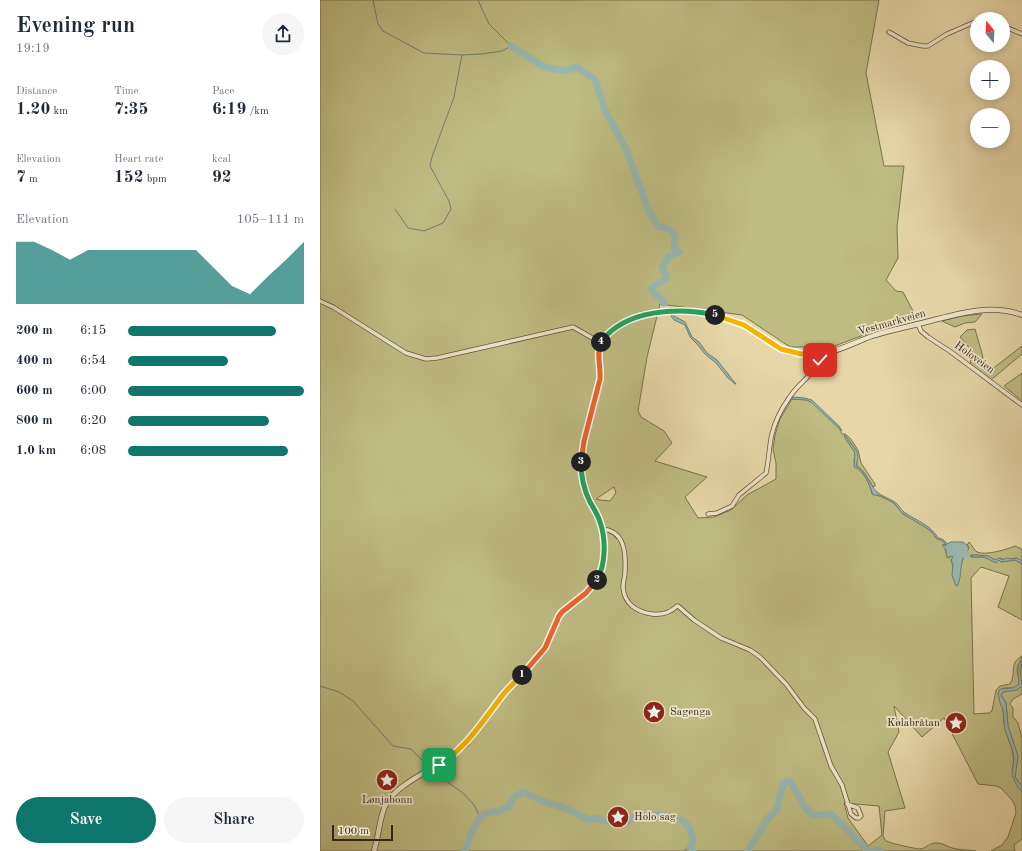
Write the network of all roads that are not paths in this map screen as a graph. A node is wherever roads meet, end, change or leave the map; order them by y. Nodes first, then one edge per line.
1 (970, 24) edge
2 (1010, 29) edge
3 (889, 32) dead end
4 (1022, 34) edge
5 (320, 301) edge
6 (1022, 315) edge
7 (918, 324) junction
8 (601, 343) junction
9 (822, 354) junction
10 (1022, 404) edge
11 (708, 514) dead end
12 (602, 529) junction
13 (847, 804) junction
14 (374, 851) edge

1 - 3 street
2 - 4 street
5 - 8 street
6 - 7 street, Vestmarkveien
7 - 9 street, Vestmarkveien
7 - 10 street, Holoveien
8 - 9 street, Vestmarkveien
8 - 12 street
9 - 11 street
12 - 13 street
12 - 14 street
13 - 13 street

